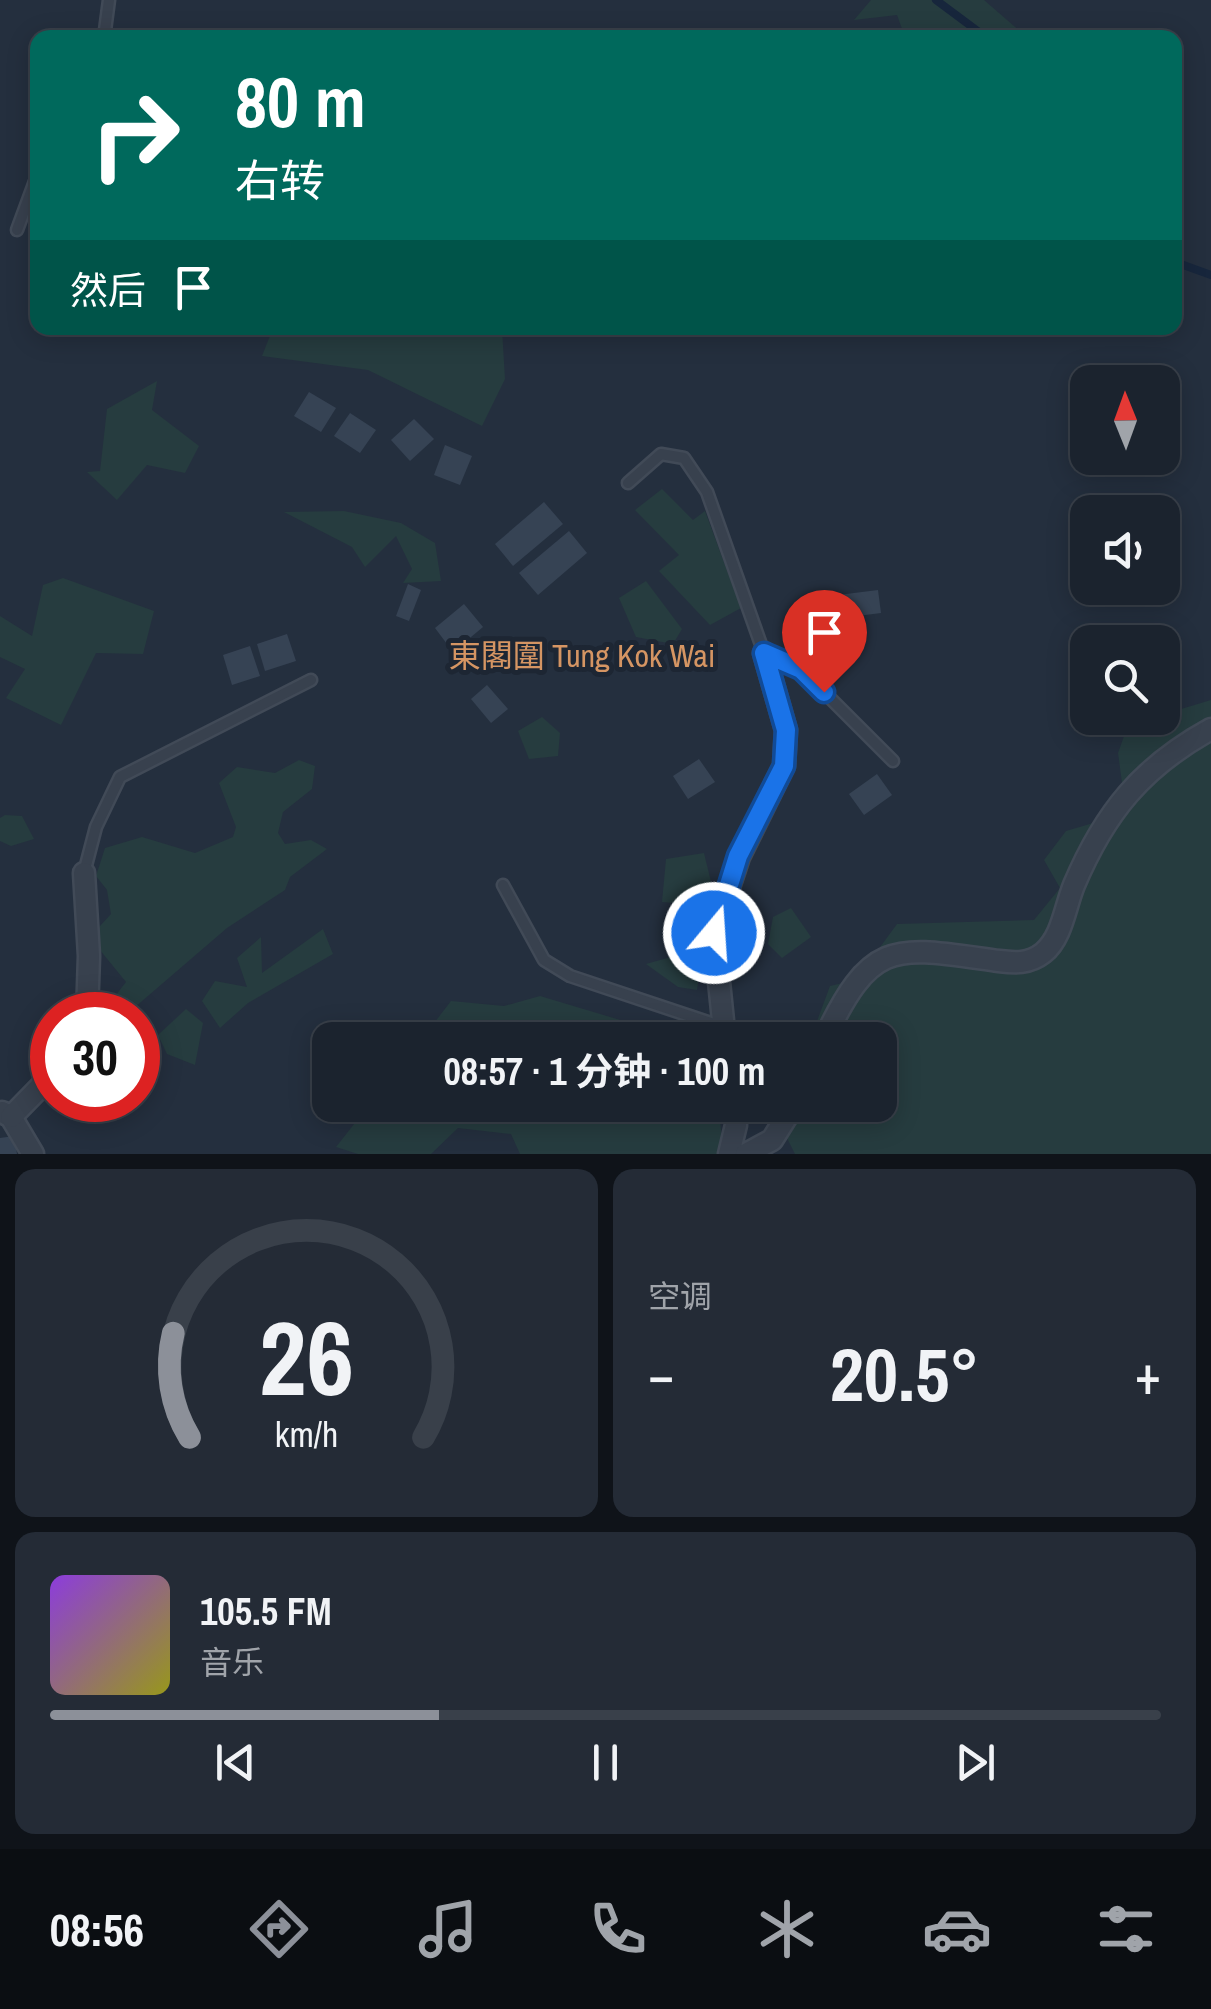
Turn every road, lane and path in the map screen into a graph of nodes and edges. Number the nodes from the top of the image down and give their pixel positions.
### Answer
1 (109, 0) edge
2 (105, 30) edge
3 (30, 194) edge
4 (16, 230) dead end
5 (628, 483) dead end
6 (764, 653) junction
7 (312, 680) dead end
8 (1211, 728) edge
9 (893, 761) dead end
10 (84, 872) joint
11 (502, 884) dead end
12 (87, 992) edge
13 (692, 1022) edge
14 (723, 1022) edge
15 (834, 1022) edge
16 (30, 1093) edge
17 (5, 1114) edge
18 (736, 1122) edge
19 (783, 1122) edge
20 (33, 1154) edge
21 (729, 1154) edge
22 (746, 1154) edge

1 - 2 lane
3 - 4 lane
5 - 6 lane
6 - 9 lane
6 - 14 street
7 - 10 lane
8 - 15 street
10 - 12 street
11 - 13 lane
16 - 17 street
17 - 20 street
18 - 21 street
19 - 22 street

